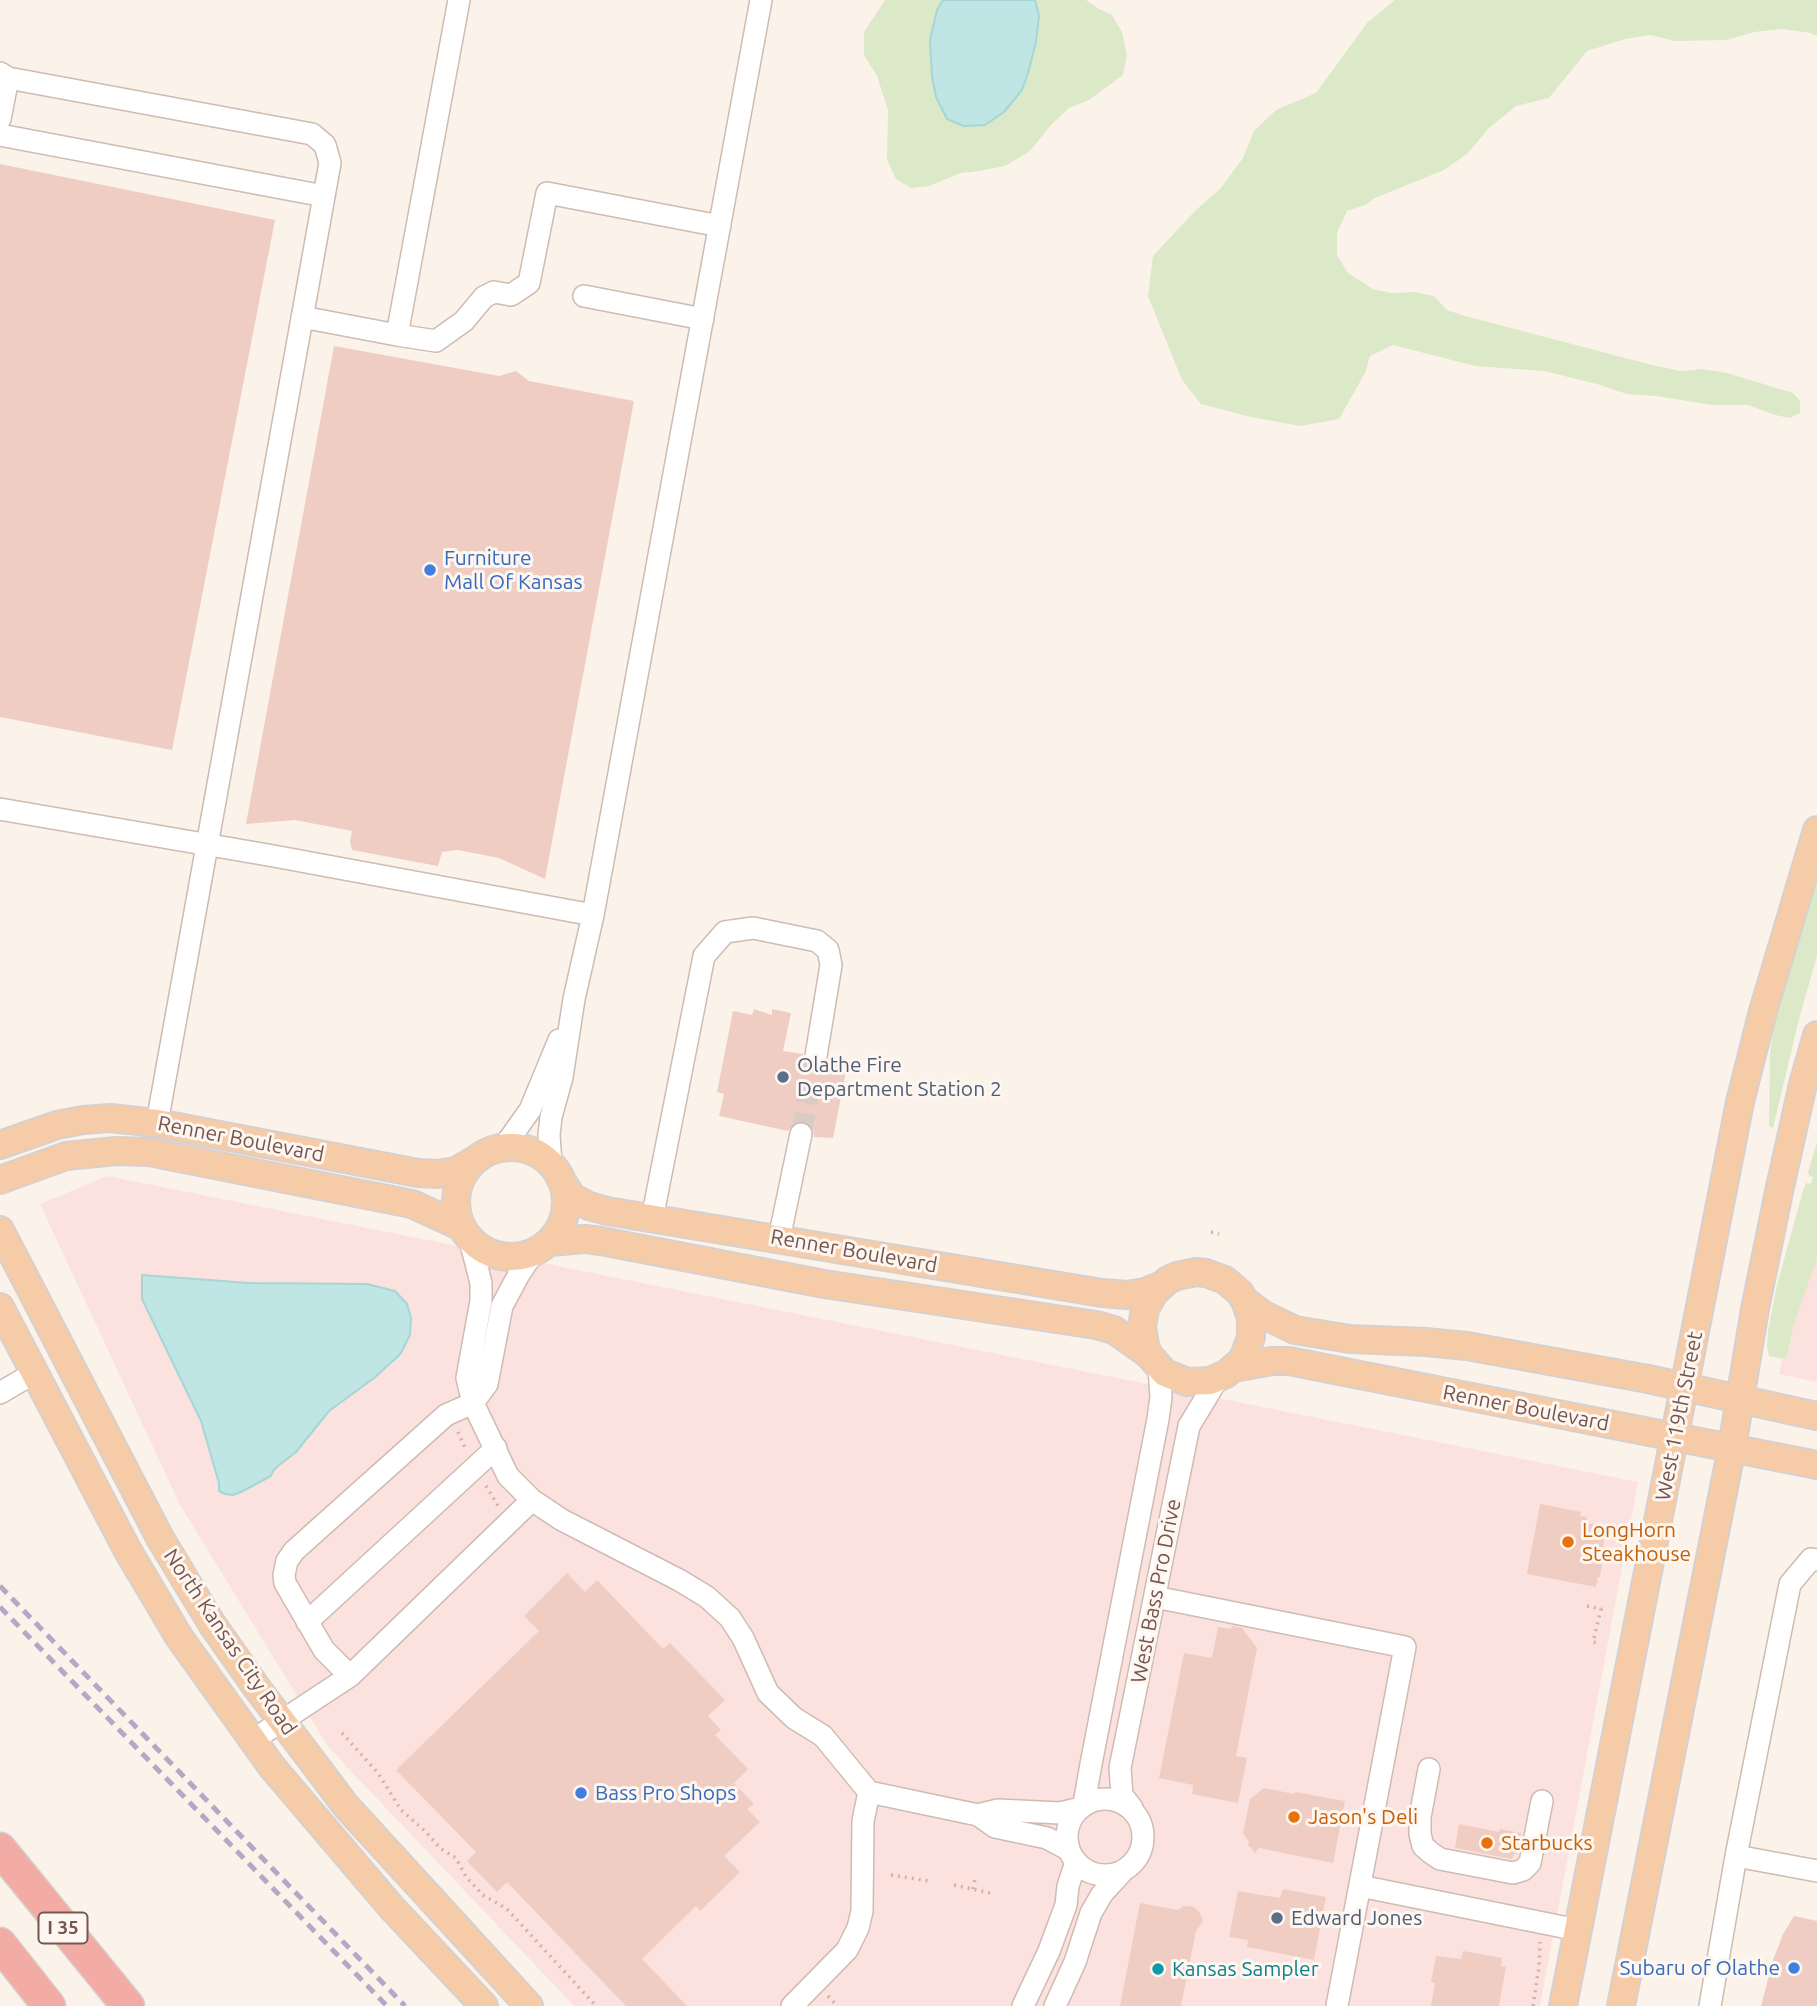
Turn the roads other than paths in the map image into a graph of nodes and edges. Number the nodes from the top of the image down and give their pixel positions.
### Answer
1 (459, 0) edge
2 (761, 0) edge
3 (4, 76) edge
4 (0, 119) edge
5 (0, 135) edge
6 (324, 196) junction
7 (720, 226) junction
8 (584, 296) dead end
9 (302, 317) junction
10 (703, 319) junction
11 (397, 335) junction
12 (0, 808) edge
13 (1817, 830) edge
14 (207, 845) junction
15 (593, 915) junction
16 (574, 999) junction
17 (1817, 1035) edge
18 (816, 1056) tunnel mouth
19 (157, 1123) junction
20 (801, 1134) tunnel mouth
21 (0, 1145) edge
22 (491, 1152) junction
23 (556, 1171) junction
24 (0, 1180) edge
25 (652, 1219) junction
26 (0, 1230) edge
27 (466, 1233) junction
28 (779, 1238) junction
29 (541, 1247) junction
30 (1160, 1286) junction
31 (1245, 1301) junction
32 (0, 1307) edge
33 (1154, 1361) junction
34 (34, 1373) junction
35 (1226, 1373) junction
36 (1685, 1389) junction
37 (0, 1393) edge
38 (1741, 1399) junction
39 (473, 1403) junction
40 (1817, 1416) edge
41 (1676, 1437) junction
42 (1732, 1447) junction
43 (496, 1448) junction
44 (1817, 1465) edge
45 (532, 1500) junction
46 (1817, 1560) edge
47 (1155, 1597) junction
48 (307, 1622) junction
49 (350, 1676) junction
50 (282, 1721) junction
51 (253, 1740) junction
52 (1429, 1769) dead end
53 (869, 1792) junction
54 (1542, 1801) dead end
55 (1081, 1806) junction
56 (1132, 1808) junction
57 (978, 1815) junction
58 (0, 1849) edge
59 (1073, 1856) junction
60 (1737, 1856) junction
61 (1123, 1871) junction
62 (1817, 1871) edge
63 (1360, 1886) junction
64 (1578, 1930) junction
65 (0, 1944) edge
66 (49, 2006) edge
67 (128, 2006) edge
68 (484, 2006) edge
69 (529, 2006) edge
70 (792, 2006) edge
71 (1023, 2006) edge
72 (1055, 2006) edge
73 (1337, 2006) edge
74 (1563, 2006) edge
75 (1622, 2006) edge
76 (1710, 2006) edge

1 - 11 street
2 - 7 street
3 - 4 street
3 - 6 street
5 - 6 street
6 - 9 street
7 - 10 street
7 - 11 street
8 - 10 street
9 - 11 street
9 - 14 street
10 - 15 street
12 - 14 street
13 - 36 main road, West 119th Street
14 - 15 street
14 - 19 street
15 - 16 street
16 - 22 street
16 - 23 street
17 - 38 main road
18 - 25 street
19 - 21 main road, Renner Boulevard
19 - 22 main road, Renner Boulevard
20 - 28 street
22 - 23 main road
22 - 27 main road
23 - 25 main road, Renner Boulevard
23 - 29 main road
24 - 27 main road, Renner Boulevard
25 - 28 main road, Renner Boulevard
26 - 50 main road, North Kansas City Road
27 - 29 main road
27 - 39 street
28 - 30 main road, Renner Boulevard
29 - 33 main road, Renner Boulevard
29 - 39 street
30 - 31 main road
30 - 33 main road
31 - 35 main road
31 - 36 main road
32 - 34 main road, North Kansas City Road
33 - 35 main road
33 - 55 street, West Bass Pro Drive
34 - 37 street
34 - 51 main road, North Kansas City Road
35 - 41 main road, Renner Boulevard
35 - 47 street, West Bass Pro Drive
36 - 38 main road
36 - 41 main road, West 119th Street
38 - 40 main road
38 - 42 main road
39 - 43 street
39 - 48 street
41 - 42 main road, Renner Boulevard
41 - 64 main road, West 119th Street
42 - 44 main road, Renner Boulevard
42 - 75 main road
43 - 45 street
43 - 48 street
45 - 49 street
45 - 53 street
46 - 60 street
47 - 56 street, West Bass Pro Drive
47 - 63 street
48 - 49 street
49 - 50 street
50 - 51 street
50 - 69 main road, North Kansas City Road
51 - 68 main road, North Kansas City Road
52 - 54 street
53 - 57 street
53 - 70 street
55 - 56 street
55 - 57 street
55 - 59 street
56 - 61 street
57 - 59 street
58 - 67 highway, I 35
59 - 61 street
59 - 71 street
60 - 62 street
60 - 76 street
61 - 72 street
63 - 64 street
63 - 73 street
64 - 74 main road, West 119th Street
65 - 66 highway, I 35

